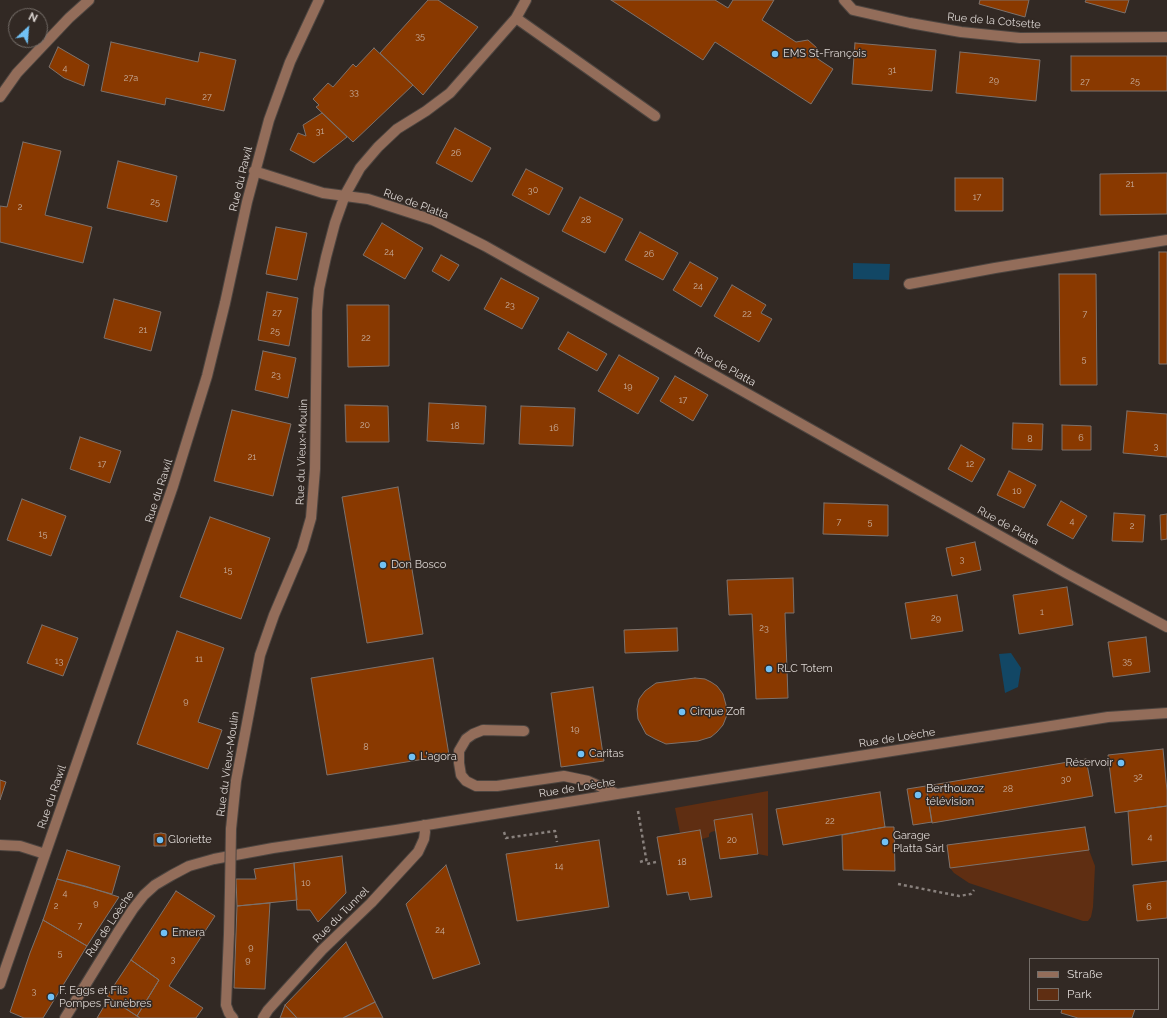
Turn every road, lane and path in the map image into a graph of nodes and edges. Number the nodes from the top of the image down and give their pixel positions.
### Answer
1 (89, 0) edge
2 (319, 0) edge
3 (526, 0) edge
4 (844, 0) edge
5 (516, 18) junction
6 (1167, 37) edge
7 (0, 97) edge
8 (655, 116) dead end
9 (254, 172) junction
10 (345, 195) junction
11 (1167, 240) edge
12 (909, 284) dead end
13 (1167, 627) edge
14 (1167, 713) edge
15 (524, 731) dead end
16 (617, 794) junction
17 (638, 811) dead end
18 (424, 825) junction
19 (504, 832) dead end
20 (557, 842) dead end
21 (0, 845) edge
22 (45, 854) junction
23 (646, 860) junction
24 (640, 862) dead end
25 (656, 862) dead end
26 (898, 884) dead end
27 (974, 890) dead end
28 (0, 984) edge
29 (65, 1018) edge
30 (232, 1018) edge
31 (263, 1018) edge

1 - 7 street
2 - 9 street, Rue du Rawil
3 - 5 street, Rue du Vieux-Moulin
4 - 6 street, Rue de la Cotsette
5 - 8 street
5 - 10 street, Rue du Vieux-Moulin
9 - 10 street, Rue de Platta
9 - 22 street, Rue du Rawil
10 - 13 street, Rue de Platta
10 - 30 street, Rue du Vieux-Moulin, bridge
11 - 12 street
14 - 16 street, Rue de Loèche
15 - 16 street
16 - 18 street, Rue de Loèche
17 - 23 path
18 - 29 street, Rue de Loèche
18 - 31 street, Rue du Tunnel
19 - 20 path
21 - 22 street
22 - 28 street, Rue du Rawil
23 - 24 path
23 - 25 path
26 - 27 path

